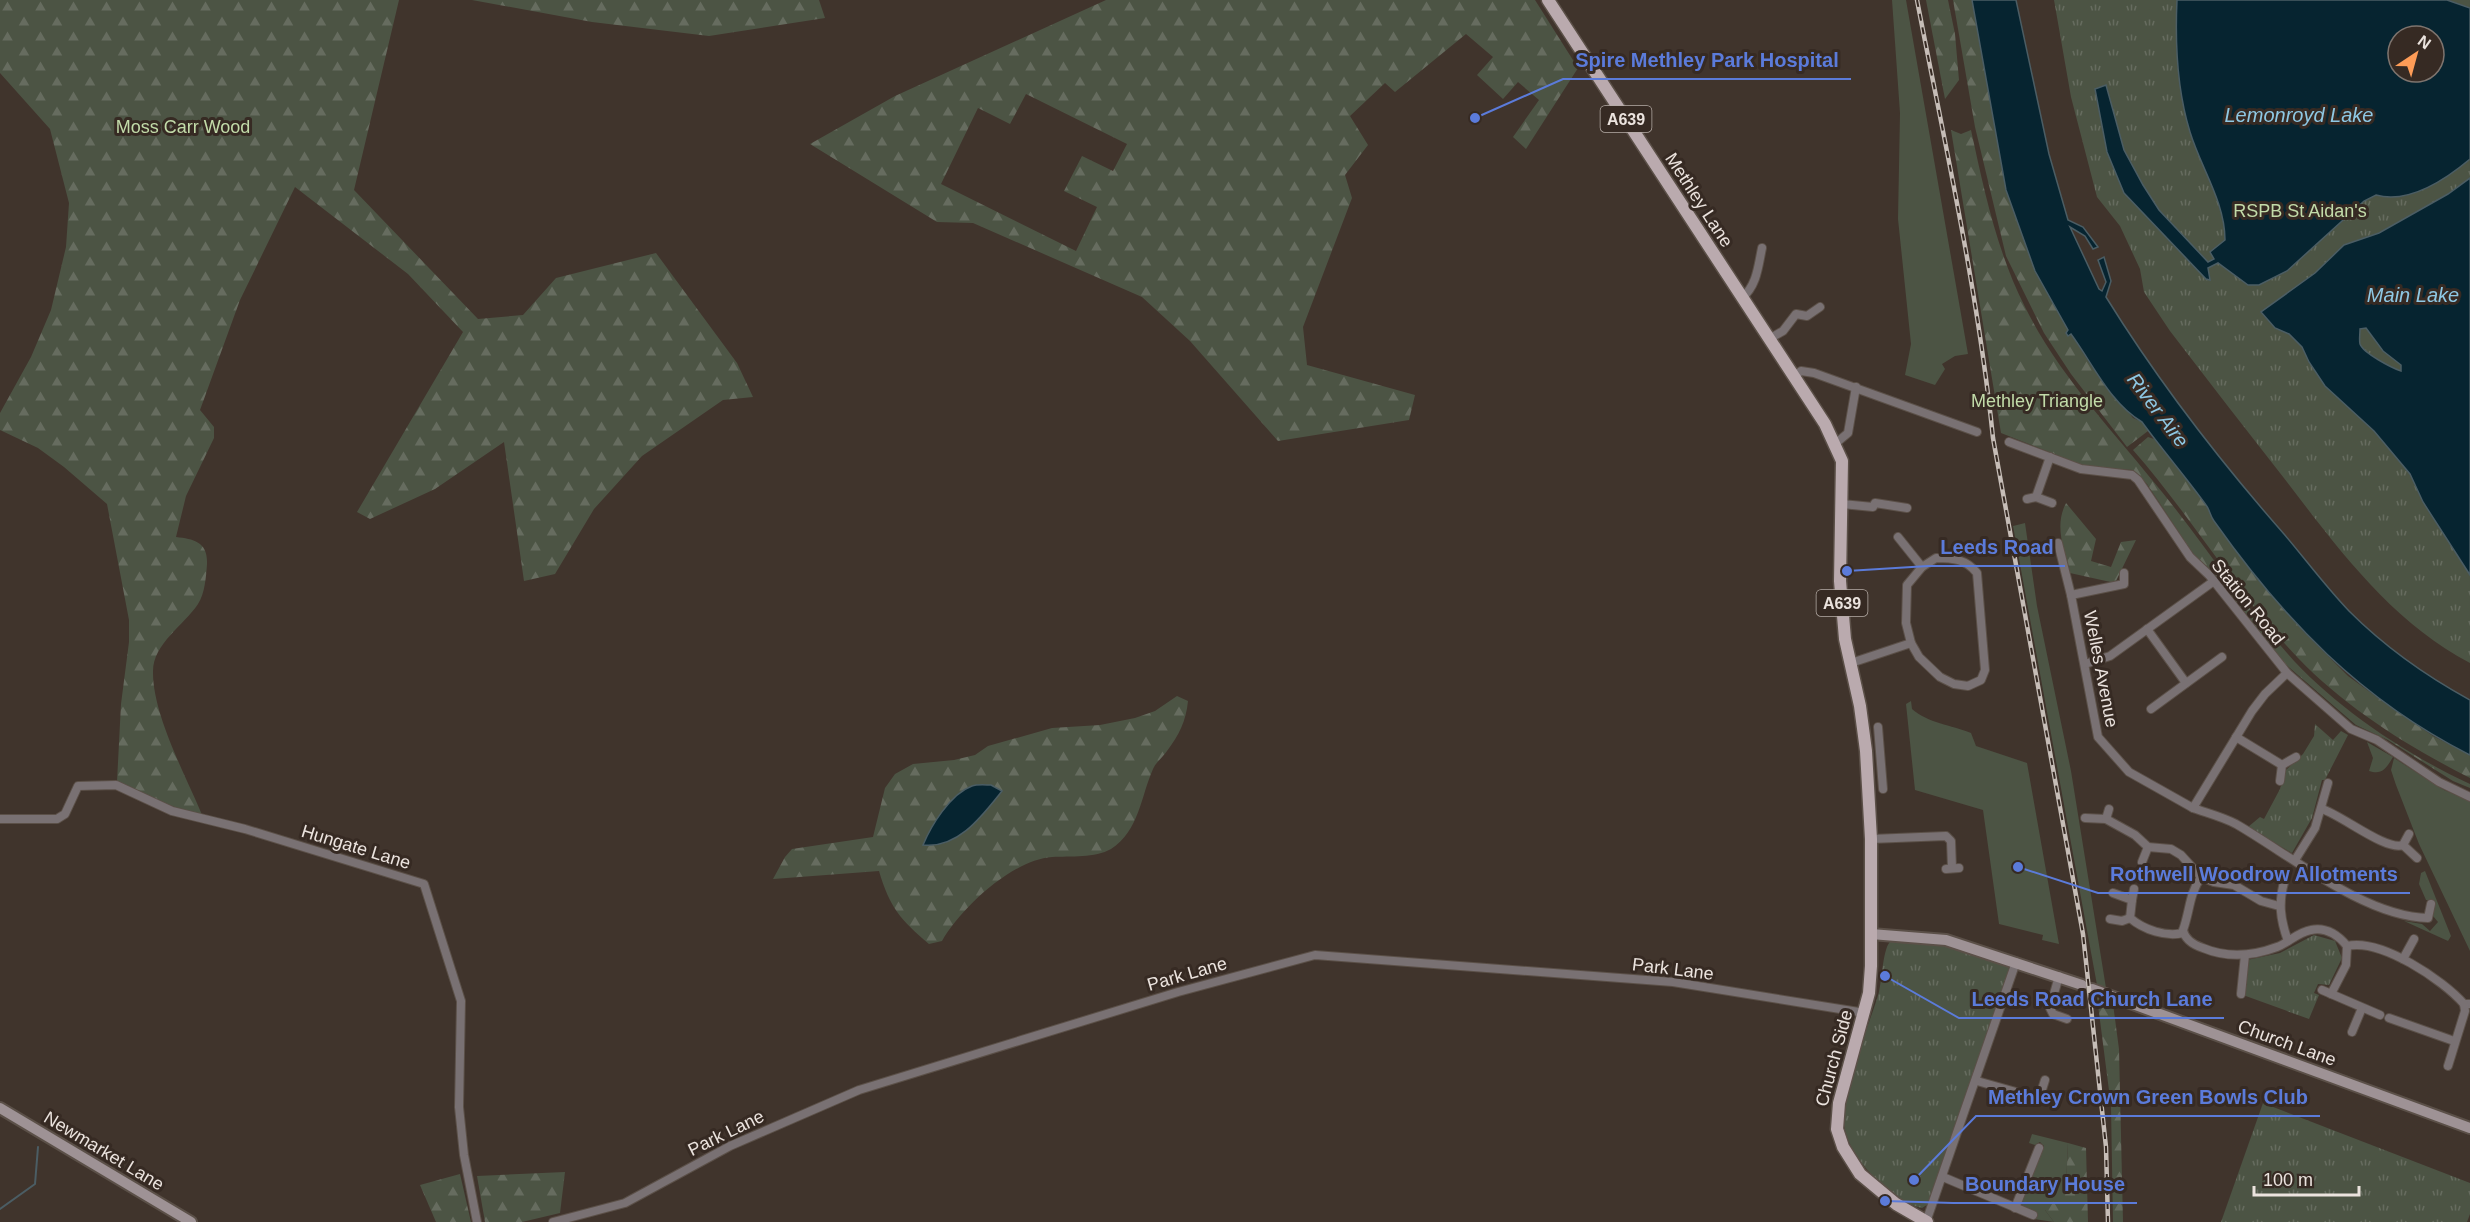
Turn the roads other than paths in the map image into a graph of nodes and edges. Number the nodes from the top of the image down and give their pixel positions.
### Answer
1 (1548, 0) edge
2 (1761, 248) dead end
3 (1742, 298) junction
4 (1820, 307) dead end
5 (1769, 339) junction
6 (1794, 376) junction
7 (1856, 387) junction
8 (1977, 432) dead end
9 (2009, 442) dead end
10 (1836, 443) junction
11 (2050, 457) junction
12 (2036, 497) junction
13 (2027, 499) dead end
14 (2052, 503) dead end
15 (1842, 504) junction
16 (1907, 508) dead end
17 (1898, 537) dead end
18 (2058, 543) dead end
19 (1922, 567) junction
20 (2124, 573) dead end
21 (2214, 581) junction
22 (2071, 595) junction
23 (2147, 629) junction
24 (1911, 643) junction
25 (2223, 657) dead end
26 (1851, 663) junction
27 (2085, 664) junction
28 (2287, 673) junction
29 (2186, 683) junction
30 (2151, 709) dead end
31 (1878, 727) dead end
32 (2236, 737) junction
33 (2296, 757) dead end
34 (1881, 762) junction
35 (1867, 763) junction
36 (2282, 765) junction
37 (2280, 781) dead end
38 (2328, 783) dead end
39 (1883, 789) dead end
40 (2470, 797) edge
41 (2193, 808) junction
42 (2109, 809) dead end
43 (2322, 809) junction
44 (2085, 818) dead end
45 (0, 819) edge
46 (2106, 819) junction
47 (2409, 834) dead end
48 (1871, 839) junction
49 (2403, 845) junction
50 (2148, 847) junction
51 (2417, 858) dead end
52 (2295, 860) junction
53 (2142, 862) dead end
54 (1952, 868) dead end
55 (2201, 877) junction
56 (2285, 879) dead end
57 (2134, 889) dead end
58 (2113, 893) dead end
59 (2132, 900) junction
60 (2431, 904) dead end
61 (2279, 906) junction
62 (2130, 918) junction
63 (2110, 919) dead end
64 (2183, 933) junction
65 (1871, 934) junction
66 (2414, 939) dead end
67 (2288, 941) junction
68 (2347, 946) junction
69 (2245, 955) junction
70 (2403, 959) junction
71 (2016, 962) junction
72 (2059, 976) junction
73 (2322, 990) dead end
74 (2241, 994) dead end
75 (2331, 994) junction
76 (2467, 1004) edge
77 (2362, 1008) junction
78 (2402, 1011) dead end
79 (1865, 1013) junction
80 (2380, 1015) dead end
81 (2389, 1018) dead end
82 (2067, 1019) dead end
83 (2398, 1021) junction
84 (2352, 1032) dead end
85 (2454, 1041) junction
86 (2448, 1066) dead end
87 (2045, 1080) dead end
88 (1977, 1081) junction
89 (2039, 1099) junction
90 (2051, 1102) dead end
91 (0, 1108) edge
92 (2470, 1128) edge
93 (2039, 1148) dead end
94 (1943, 1178) junction
95 (2015, 1208) junction
96 (2033, 1215) dead end
97 (191, 1222) edge
98 (477, 1222) edge
99 (553, 1222) edge
100 (1926, 1222) edge

1 - 3 main road, Methley Lane / A639
2 - 3 street
3 - 5 main road, A639
4 - 5 street
5 - 6 main road, A639
6 - 7 street
6 - 10 main road, A639
7 - 8 street
7 - 10 street
9 - 11 street, Station Road
10 - 15 main road, A639
11 - 12 street
11 - 21 street, Station Road
12 - 13 street
12 - 14 street
15 - 16 street
15 - 26 main road, A639
17 - 19 street
18 - 22 street, Welles Avenue
19 - 24 street
19 - 24 street
20 - 22 street
21 - 23 street
21 - 28 street, Station Road
22 - 27 street, Welles Avenue
23 - 27 street
23 - 29 street
24 - 26 street
25 - 29 street
26 - 35 main road, A639
27 - 41 street, Welles Avenue
28 - 32 street
28 - 40 street, Station Road
29 - 30 street
31 - 34 street
32 - 36 street
32 - 41 street
33 - 36 street
34 - 35 street
34 - 39 street
35 - 48 main road, A639
36 - 37 street
38 - 43 street
41 - 52 street, Welles Avenue
42 - 46 street
43 - 49 street
43 - 52 street
44 - 46 street
45 - 98 street, Hungate Lane
46 - 50 street
47 - 49 street
48 - 54 street
48 - 65 main road, A639
49 - 51 street
50 - 53 street
50 - 55 street
52 - 60 street, Welles Avenue
55 - 61 street
55 - 64 street
56 - 61 street
57 - 59 street
58 - 59 street
59 - 62 street
61 - 67 street
62 - 63 street
62 - 64 street
64 - 69 street
65 - 71 street, Church Lane
65 - 79 main road, Church Side / A639
66 - 70 street
67 - 68 street
67 - 69 street
68 - 70 street
68 - 75 street
69 - 74 street
70 - 76 street
71 - 72 street, Church Lane
71 - 88 street
72 - 82 street
72 - 92 street, Church Lane
73 - 75 street
75 - 77 street
76 - 85 street
77 - 80 street
77 - 84 street
78 - 83 street
79 - 99 street, Park Lane
79 - 100 main road, Church Side / A639
81 - 83 street
83 - 85 street
85 - 86 street
87 - 89 street
88 - 89 street
88 - 94 street
89 - 90 street
91 - 97 street, Newmarket Lane
93 - 95 street
94 - 95 street
94 - 100 street
95 - 96 street

